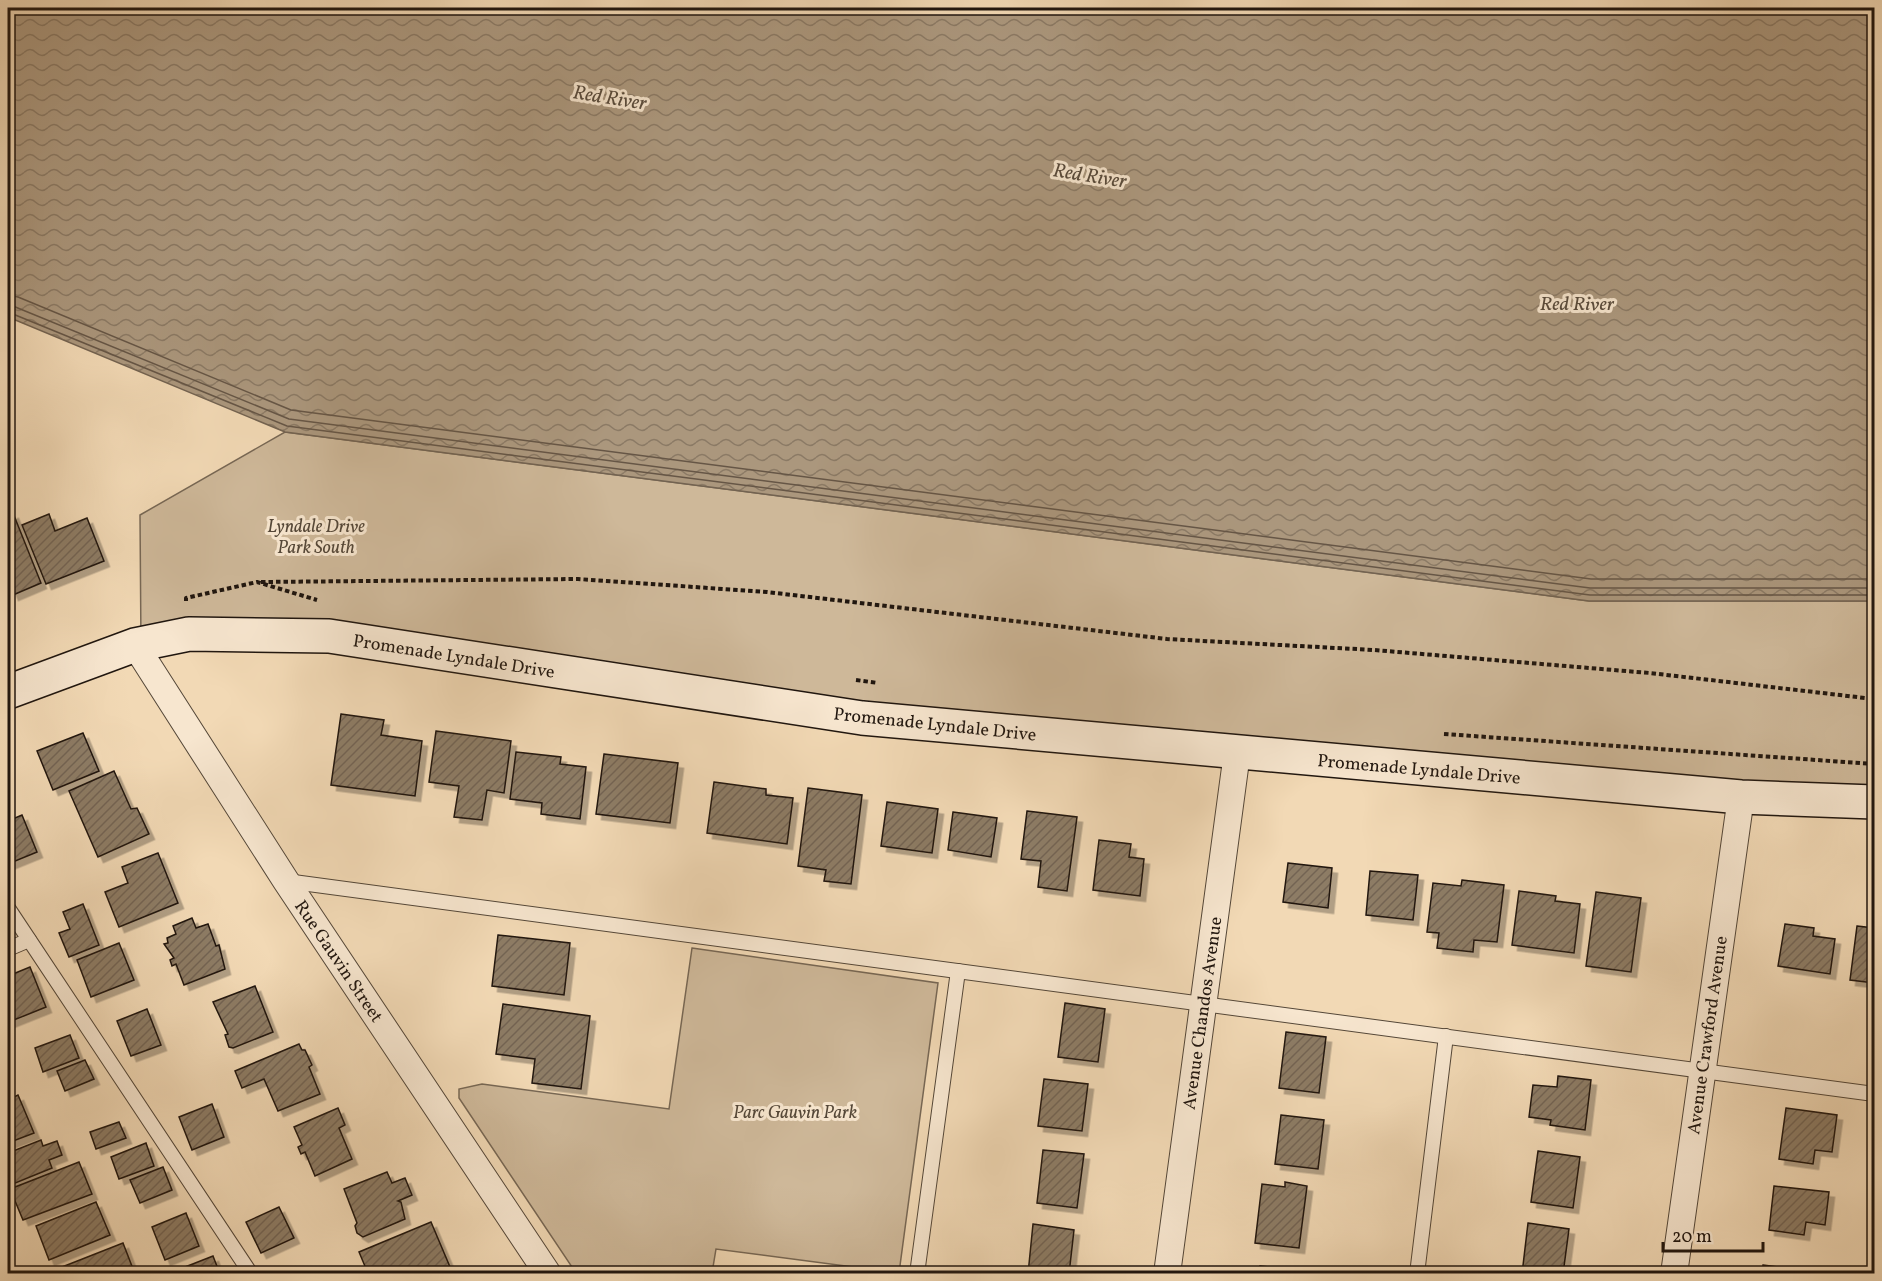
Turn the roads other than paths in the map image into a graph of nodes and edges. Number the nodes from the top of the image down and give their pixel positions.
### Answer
1 (135, 645) junction
2 (8, 692) edge
3 (1237, 753) junction
4 (1741, 797) junction
5 (1875, 802) edge
6 (286, 881) junction
7 (8, 908) edge
8 (29, 940) junction
9 (8, 950) edge
10 (958, 971) junction
11 (1202, 1004) junction
12 (1446, 1036) junction
13 (1702, 1071) junction
14 (1875, 1094) edge
15 (251, 1274) edge
16 (549, 1274) edge
17 (917, 1274) edge
18 (1167, 1274) edge
19 (1417, 1274) edge
20 (1674, 1274) edge

1 - 2 street, Promenade Lyndale Drive
1 - 3 street, Promenade Lyndale Drive
1 - 6 street, Rue Gauvin Street
3 - 4 street, Promenade Lyndale Drive
3 - 11 street, Avenue Chandos Avenue
4 - 5 street, Promenade Lyndale Drive
4 - 13 street, Avenue Crawford Avenue
6 - 10 lane
6 - 16 street, Rue Gauvin Street
7 - 8 lane
8 - 9 lane
8 - 15 lane
10 - 11 lane
10 - 17 lane
11 - 12 lane
11 - 18 street, Avenue Chandos Avenue
12 - 13 lane
12 - 19 lane
13 - 14 lane
13 - 20 street, Avenue Crawford Avenue

